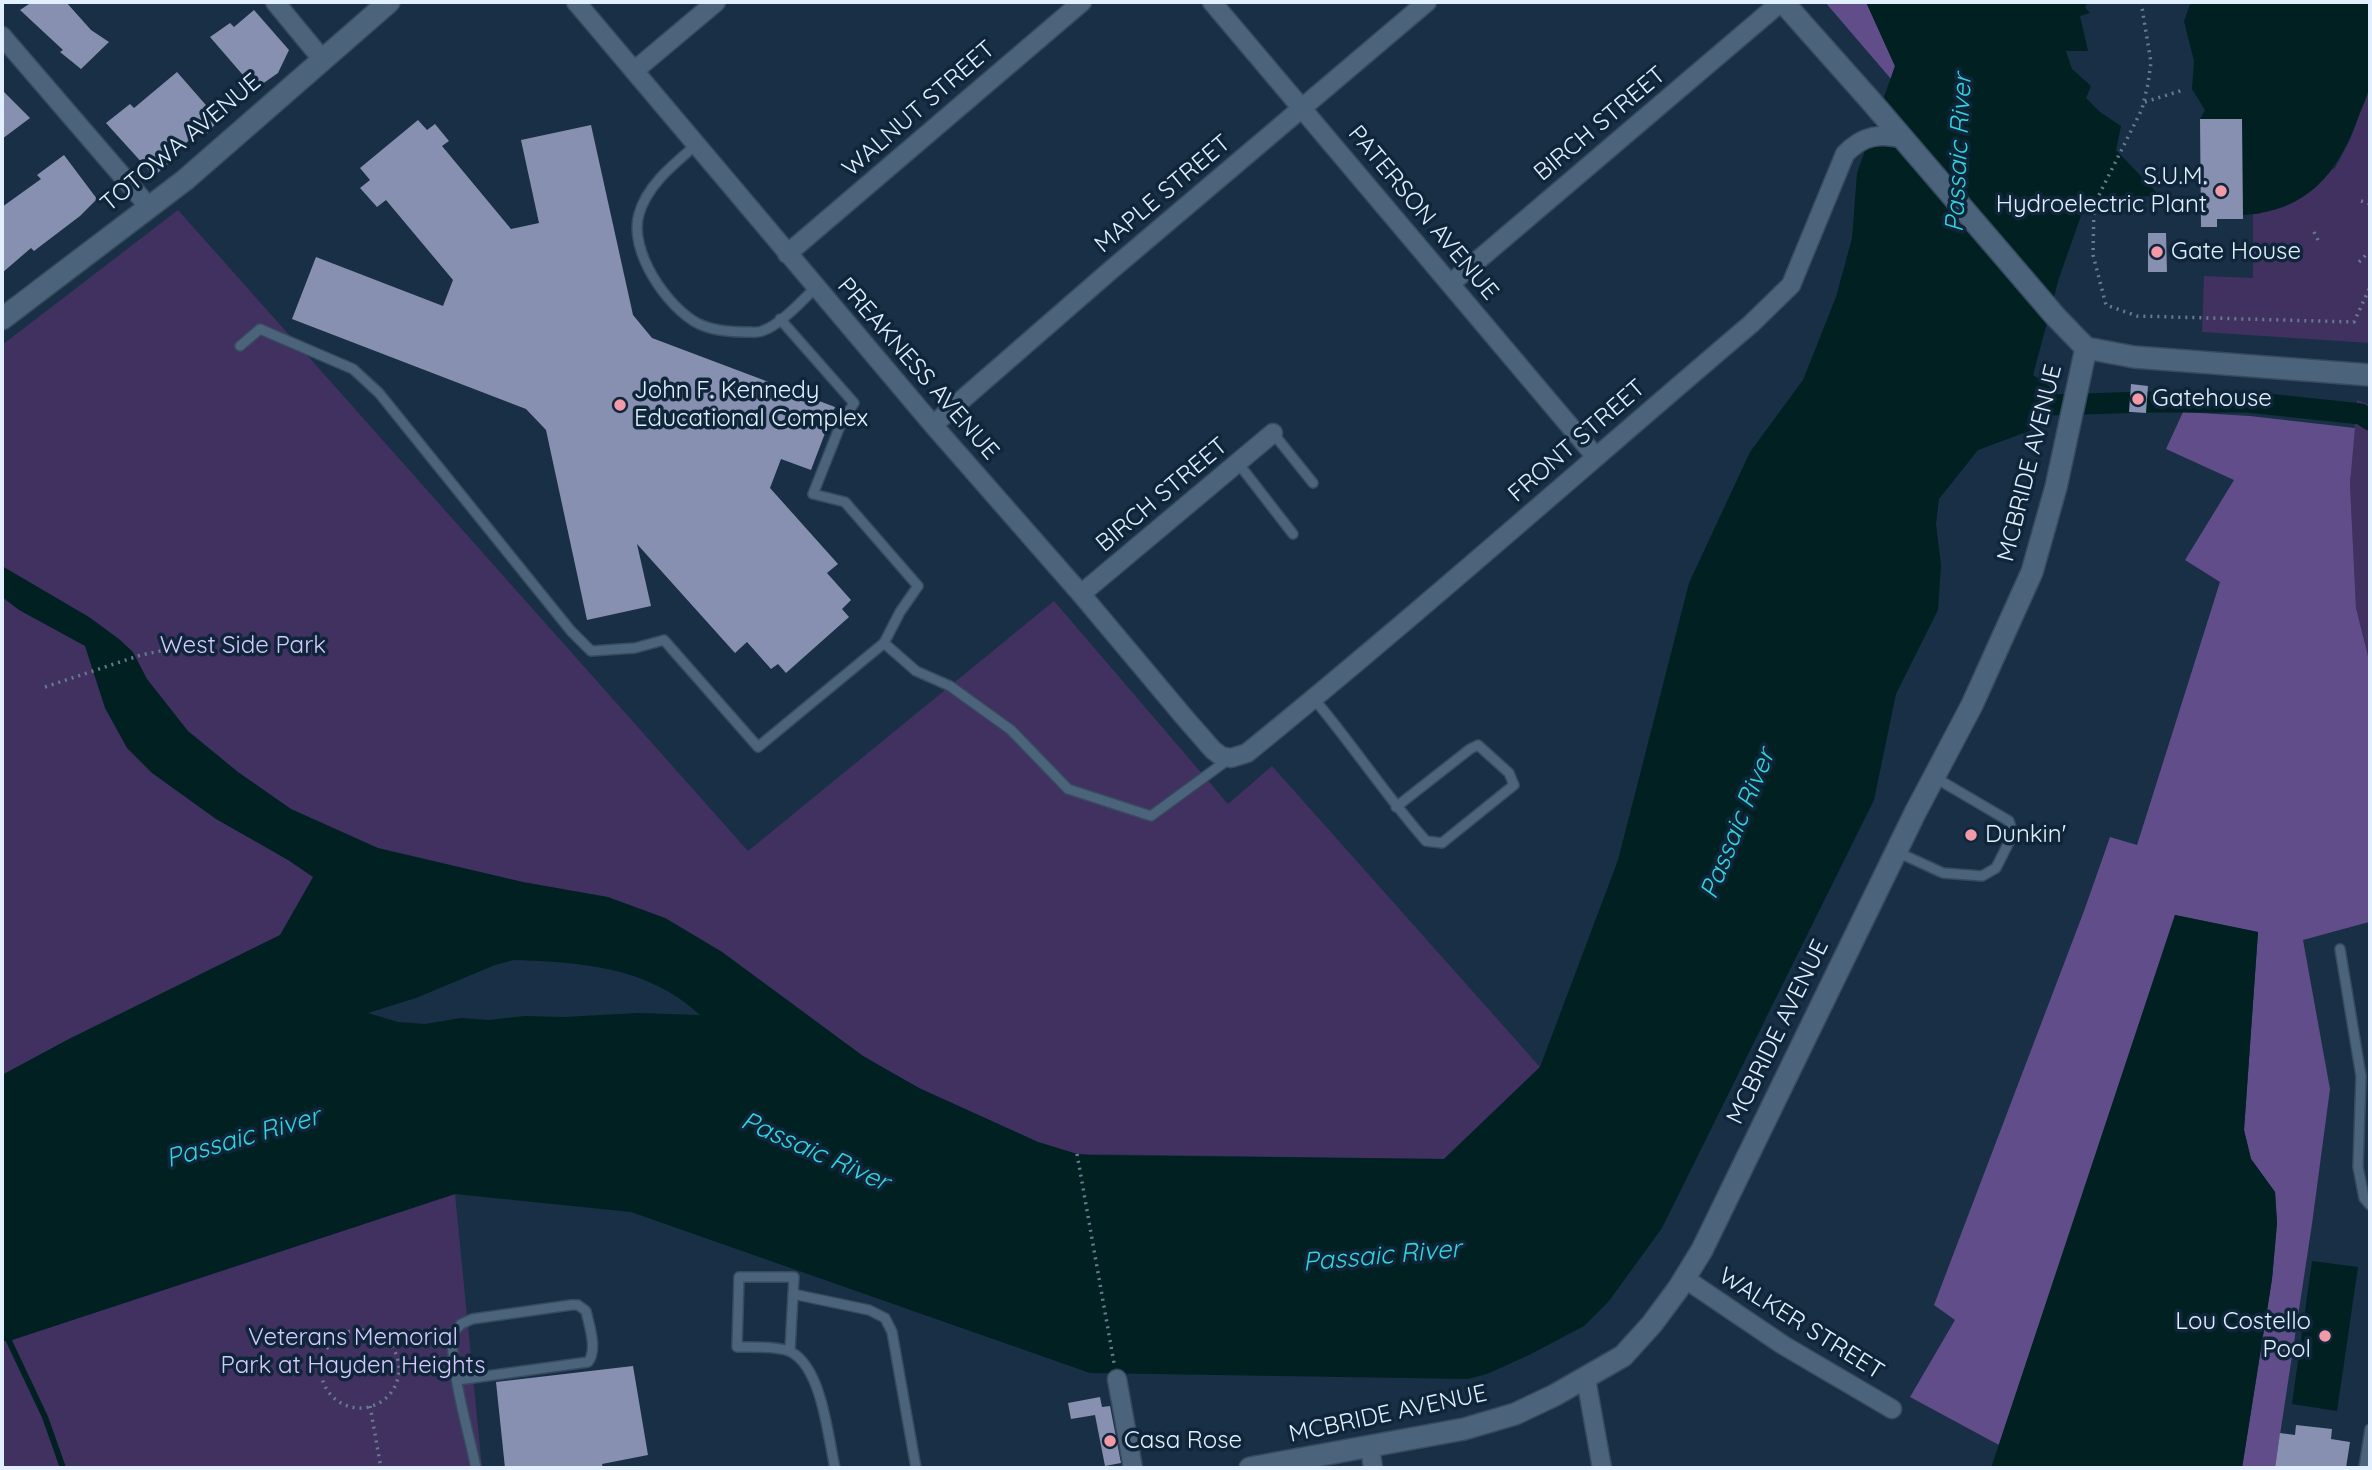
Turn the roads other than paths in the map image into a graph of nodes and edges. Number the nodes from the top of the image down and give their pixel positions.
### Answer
1 (275, 2) edge
2 (389, 2) edge
3 (576, 2) edge
4 (716, 2) edge
5 (1082, 2) edge
6 (1212, 2) edge
7 (1427, 2) edge
8 (1782, 2) edge
9 (2, 36) edge
10 (322, 59) junction
11 (634, 71) junction
12 (1302, 107) junction
13 (1904, 139) junction
14 (696, 145) junction
15 (149, 207) junction
16 (788, 254) junction
17 (1450, 284) junction
18 (816, 288) junction
19 (2, 319) edge
20 (780, 319) junction
21 (240, 346) dead end
22 (2086, 348) junction
23 (2370, 375) edge
24 (933, 425) junction
25 (1273, 433) joint
26 (1596, 457) junction
27 (1238, 463) junction
28 (1313, 483) dead end
29 (1293, 534) dead end
30 (1081, 594) junction
31 (884, 643) junction
32 (1314, 699) junction
33 (1231, 758) junction
34 (1934, 777) junction
35 (1396, 807) junction
36 (1896, 852) junction
37 (2340, 949) dead end
38 (2370, 1205) edge
39 (1685, 1278) junction
40 (793, 1294) junction
41 (790, 1350) junction
42 (1117, 1379) road end
43 (1586, 1379) junction
44 (457, 1380) junction
45 (1892, 1409) dead end
46 (2370, 1429) edge
47 (1370, 1447) junction
48 (476, 1468) edge
49 (835, 1468) edge
50 (916, 1468) edge
51 (1133, 1468) edge
52 (1250, 1468) edge
53 (1373, 1468) edge
54 (1602, 1468) edge
55 (2364, 1468) edge

1 - 10 street
2 - 10 main road, TOTOWA AVENUE
3 - 11 street, PREAKNESS AVENUE
4 - 11 street
5 - 16 street, WALNUT STREET
6 - 12 street, PATERSON AVENUE
7 - 12 street, MAPLE STREET
8 - 13 main road
8 - 17 street, BIRCH STREET
9 - 15 street
10 - 15 main road, TOTOWA AVENUE
11 - 14 street, PREAKNESS AVENUE
12 - 17 street, PATERSON AVENUE
12 - 24 street, MAPLE STREET
13 - 22 main road
13 - 26 street, FRONT STREET
14 - 16 street, PREAKNESS AVENUE
14 - 20 lane
15 - 19 main road, TOTOWA AVENUE
16 - 18 street, PREAKNESS AVENUE
17 - 26 street, PATERSON AVENUE
18 - 20 lane
18 - 24 street, PREAKNESS AVENUE
20 - 31 lane
21 - 31 lane
22 - 23 main road
22 - 34 main road, MCBRIDE AVENUE
24 - 30 street, PREAKNESS AVENUE
25 - 27 street, BIRCH STREET
25 - 28 lane
26 - 32 street, FRONT STREET
27 - 29 lane
27 - 30 street, BIRCH STREET
30 - 33 street, PREAKNESS AVENUE
31 - 33 lane
32 - 33 street, FRONT STREET
32 - 35 lane
34 - 36 main road, MCBRIDE AVENUE
34 - 36 lane
35 - 35 lane
36 - 39 main road, MCBRIDE AVENUE
37 - 38 lane
39 - 43 main road, MCBRIDE AVENUE
39 - 45 street, WALKER STREET
40 - 41 lane
40 - 41 lane
40 - 50 lane
41 - 49 lane
42 - 51 street
43 - 47 main road, MCBRIDE AVENUE
43 - 54 street
44 - 44 lane
44 - 48 lane
46 - 55 lane
47 - 52 main road, MCBRIDE AVENUE
47 - 53 street

